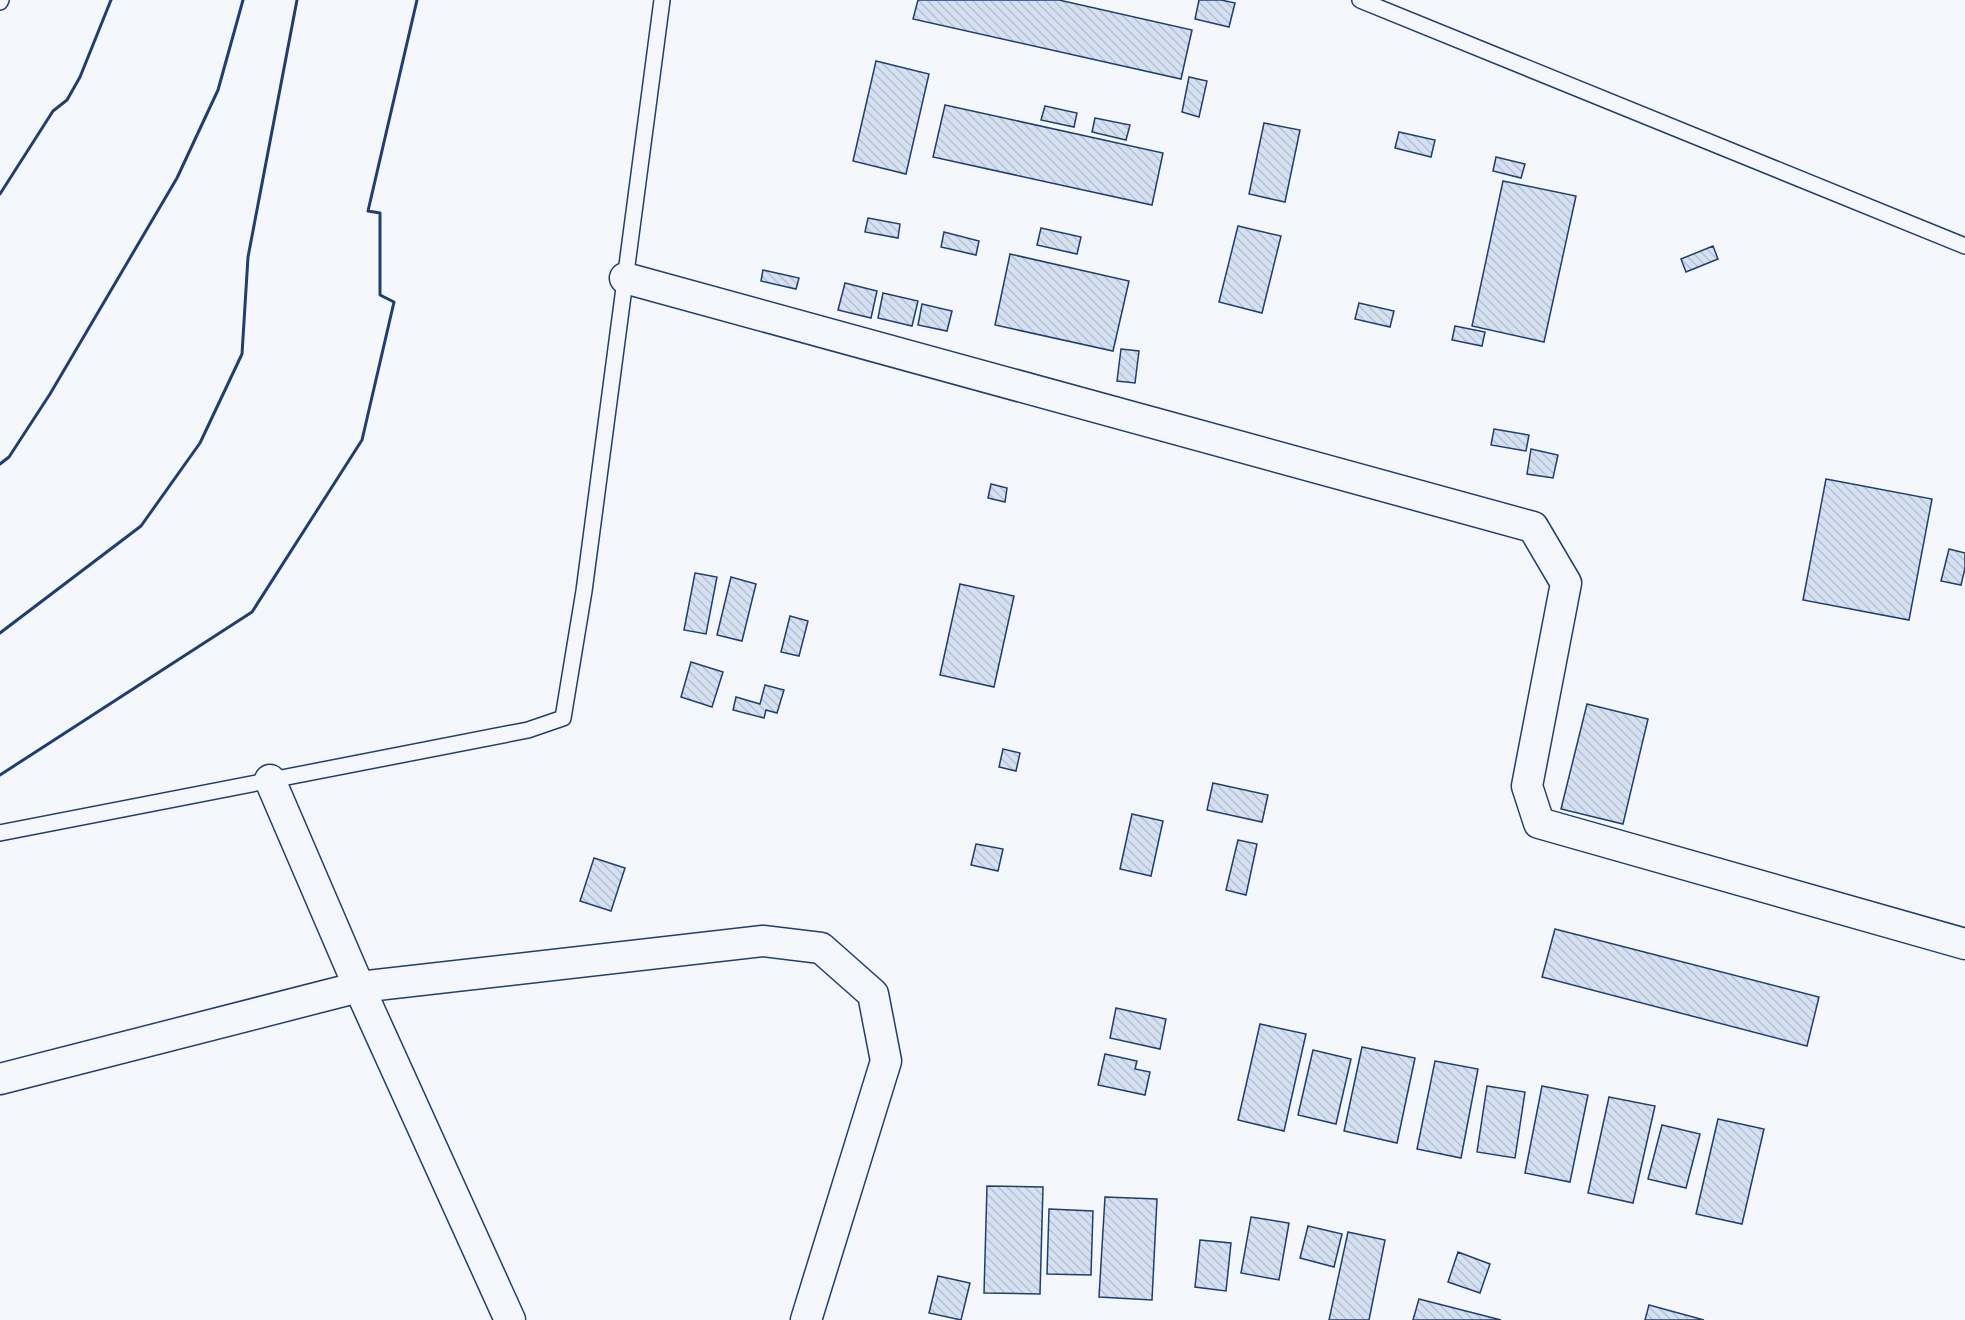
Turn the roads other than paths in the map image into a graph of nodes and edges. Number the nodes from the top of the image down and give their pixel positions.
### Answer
1 (662, 0) edge
2 (1360, 0) edge
3 (1965, 246) edge
4 (625, 278) junction
5 (270, 780) junction
6 (0, 832) edge
7 (1965, 944) edge
8 (359, 987) junction
9 (0, 1079) edge
10 (510, 1320) edge
11 (806, 1320) edge

1 - 4 lane
2 - 3 lane
4 - 5 lane
4 - 7 street
5 - 6 lane
5 - 8 street
8 - 9 street
8 - 10 street
8 - 11 street

